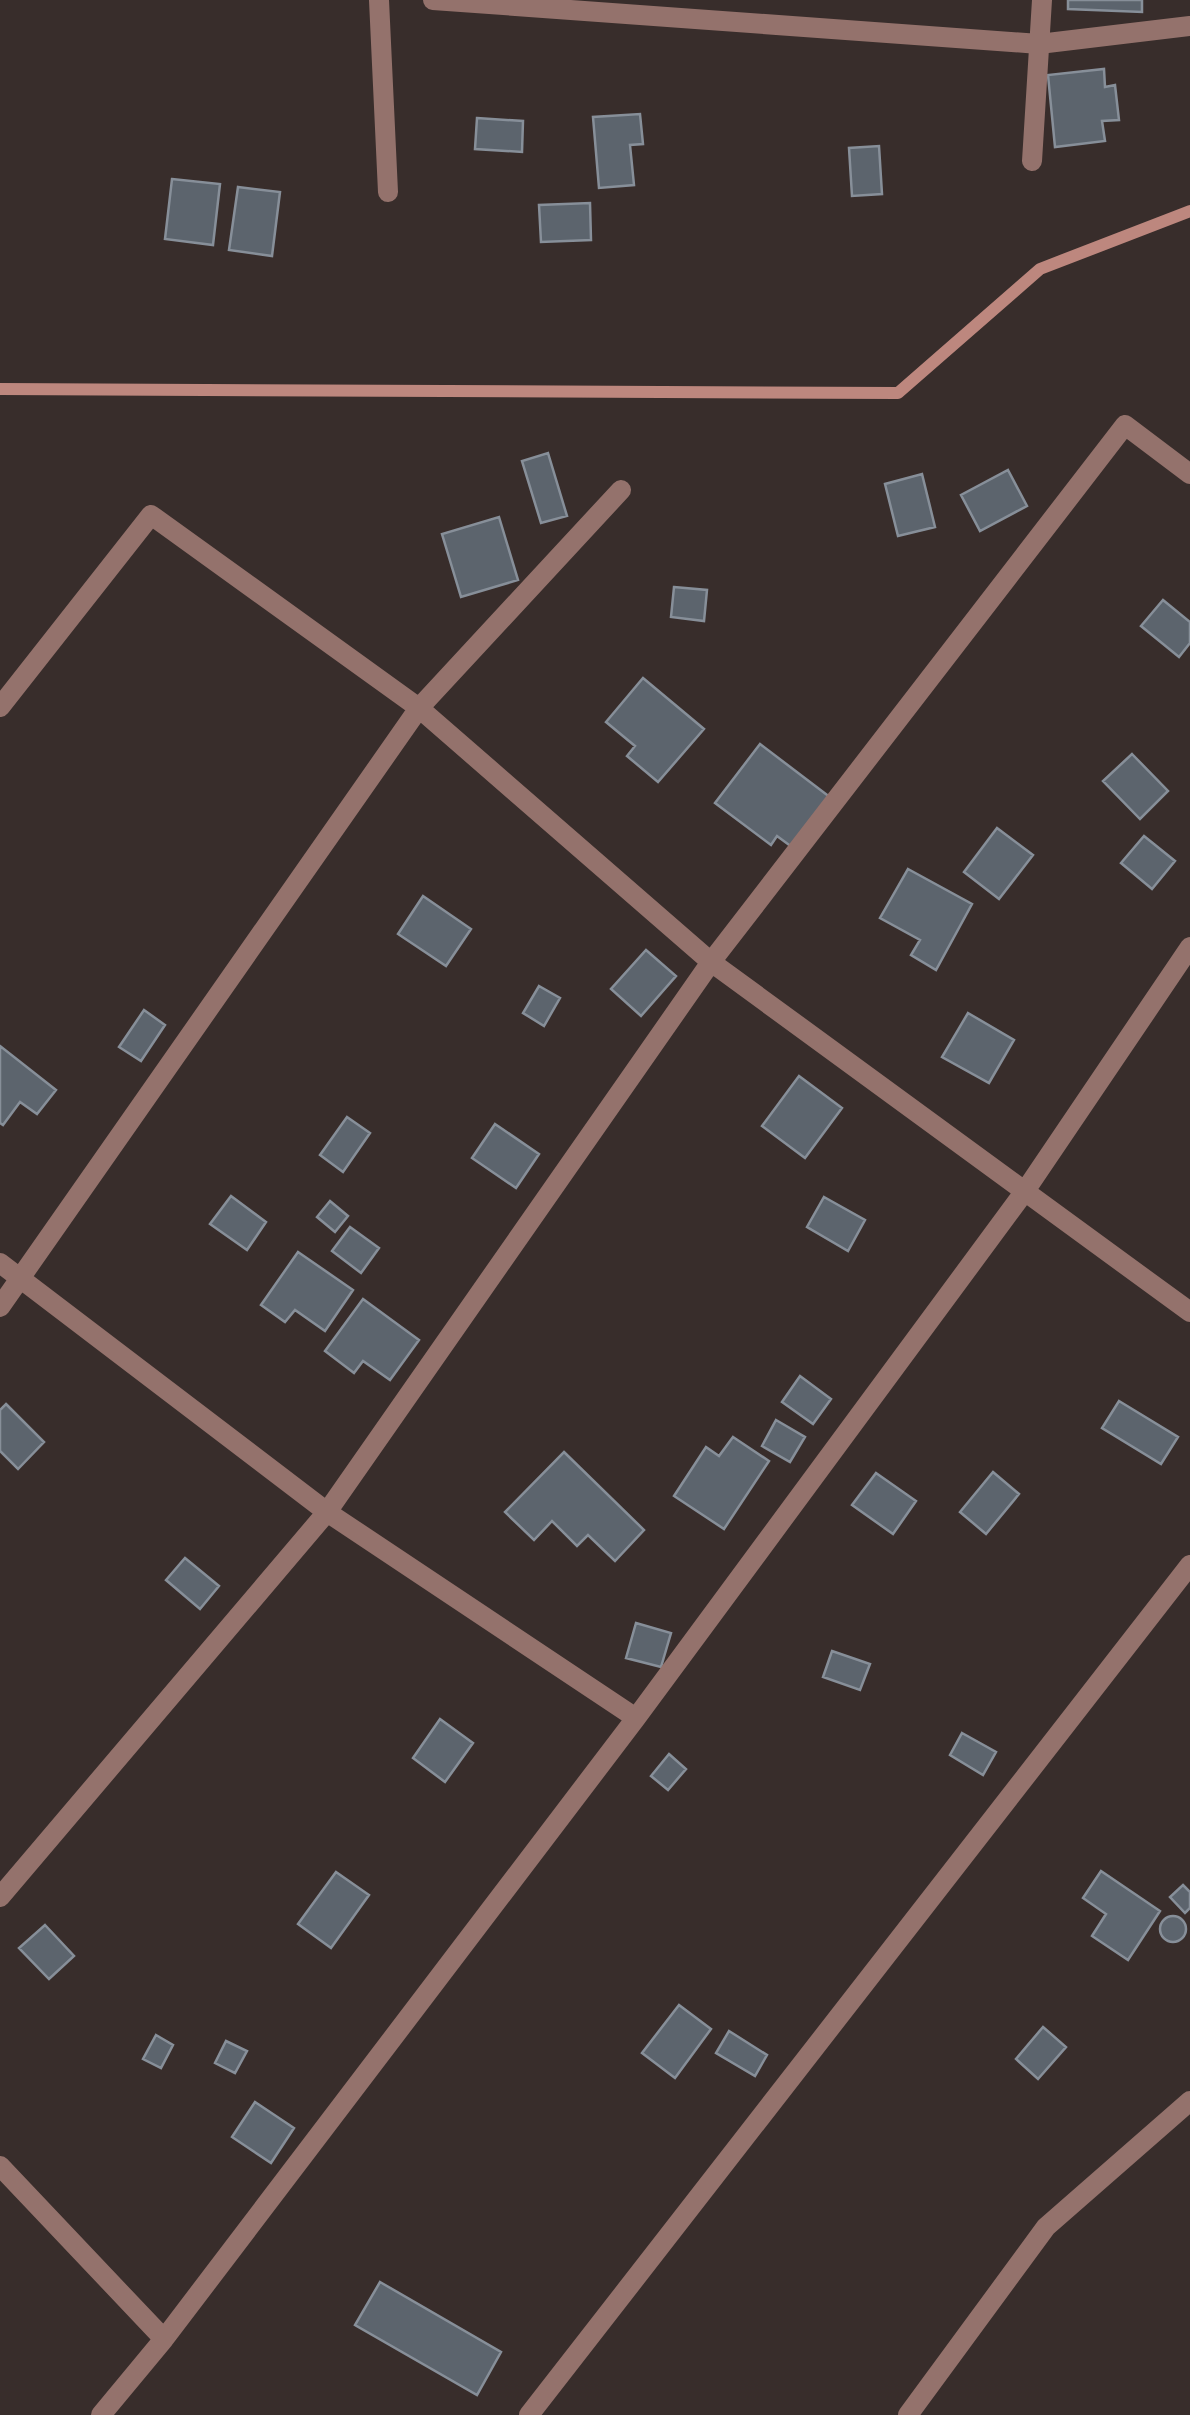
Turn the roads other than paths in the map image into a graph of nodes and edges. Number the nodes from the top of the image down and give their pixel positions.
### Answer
1 (379, 0) edge
2 (432, 0) edge
3 (1042, 0) edge
4 (1190, 26) edge
5 (1039, 44) junction
6 (1032, 161) dead end
7 (388, 192) dead end
8 (1190, 474) edge
9 (620, 490) dead end
10 (0, 707) edge
11 (419, 708) junction
12 (1190, 947) edge
13 (711, 962) junction
14 (1026, 1192) junction
15 (0, 1263) edge
16 (21, 1277) junction
17 (0, 1307) edge
18 (1190, 1312) edge
19 (328, 1512) junction
20 (1190, 1565) edge
21 (636, 1718) junction
22 (0, 1897) edge
23 (1190, 2100) edge
24 (0, 2166) edge
25 (164, 2339) junction
26 (100, 2415) edge
27 (528, 2415) edge
28 (908, 2415) edge

1 - 7 street
2 - 5 street
3 - 5 street
4 - 5 street
5 - 6 street
8 - 13 street
9 - 11 street
10 - 11 street
11 - 13 street
11 - 16 street
12 - 14 street
13 - 14 street
13 - 19 street
14 - 18 street
14 - 21 street
15 - 16 street
16 - 17 street
16 - 19 street
19 - 21 street
19 - 22 street
20 - 27 street
21 - 25 street
23 - 28 street
24 - 25 street
25 - 26 street

